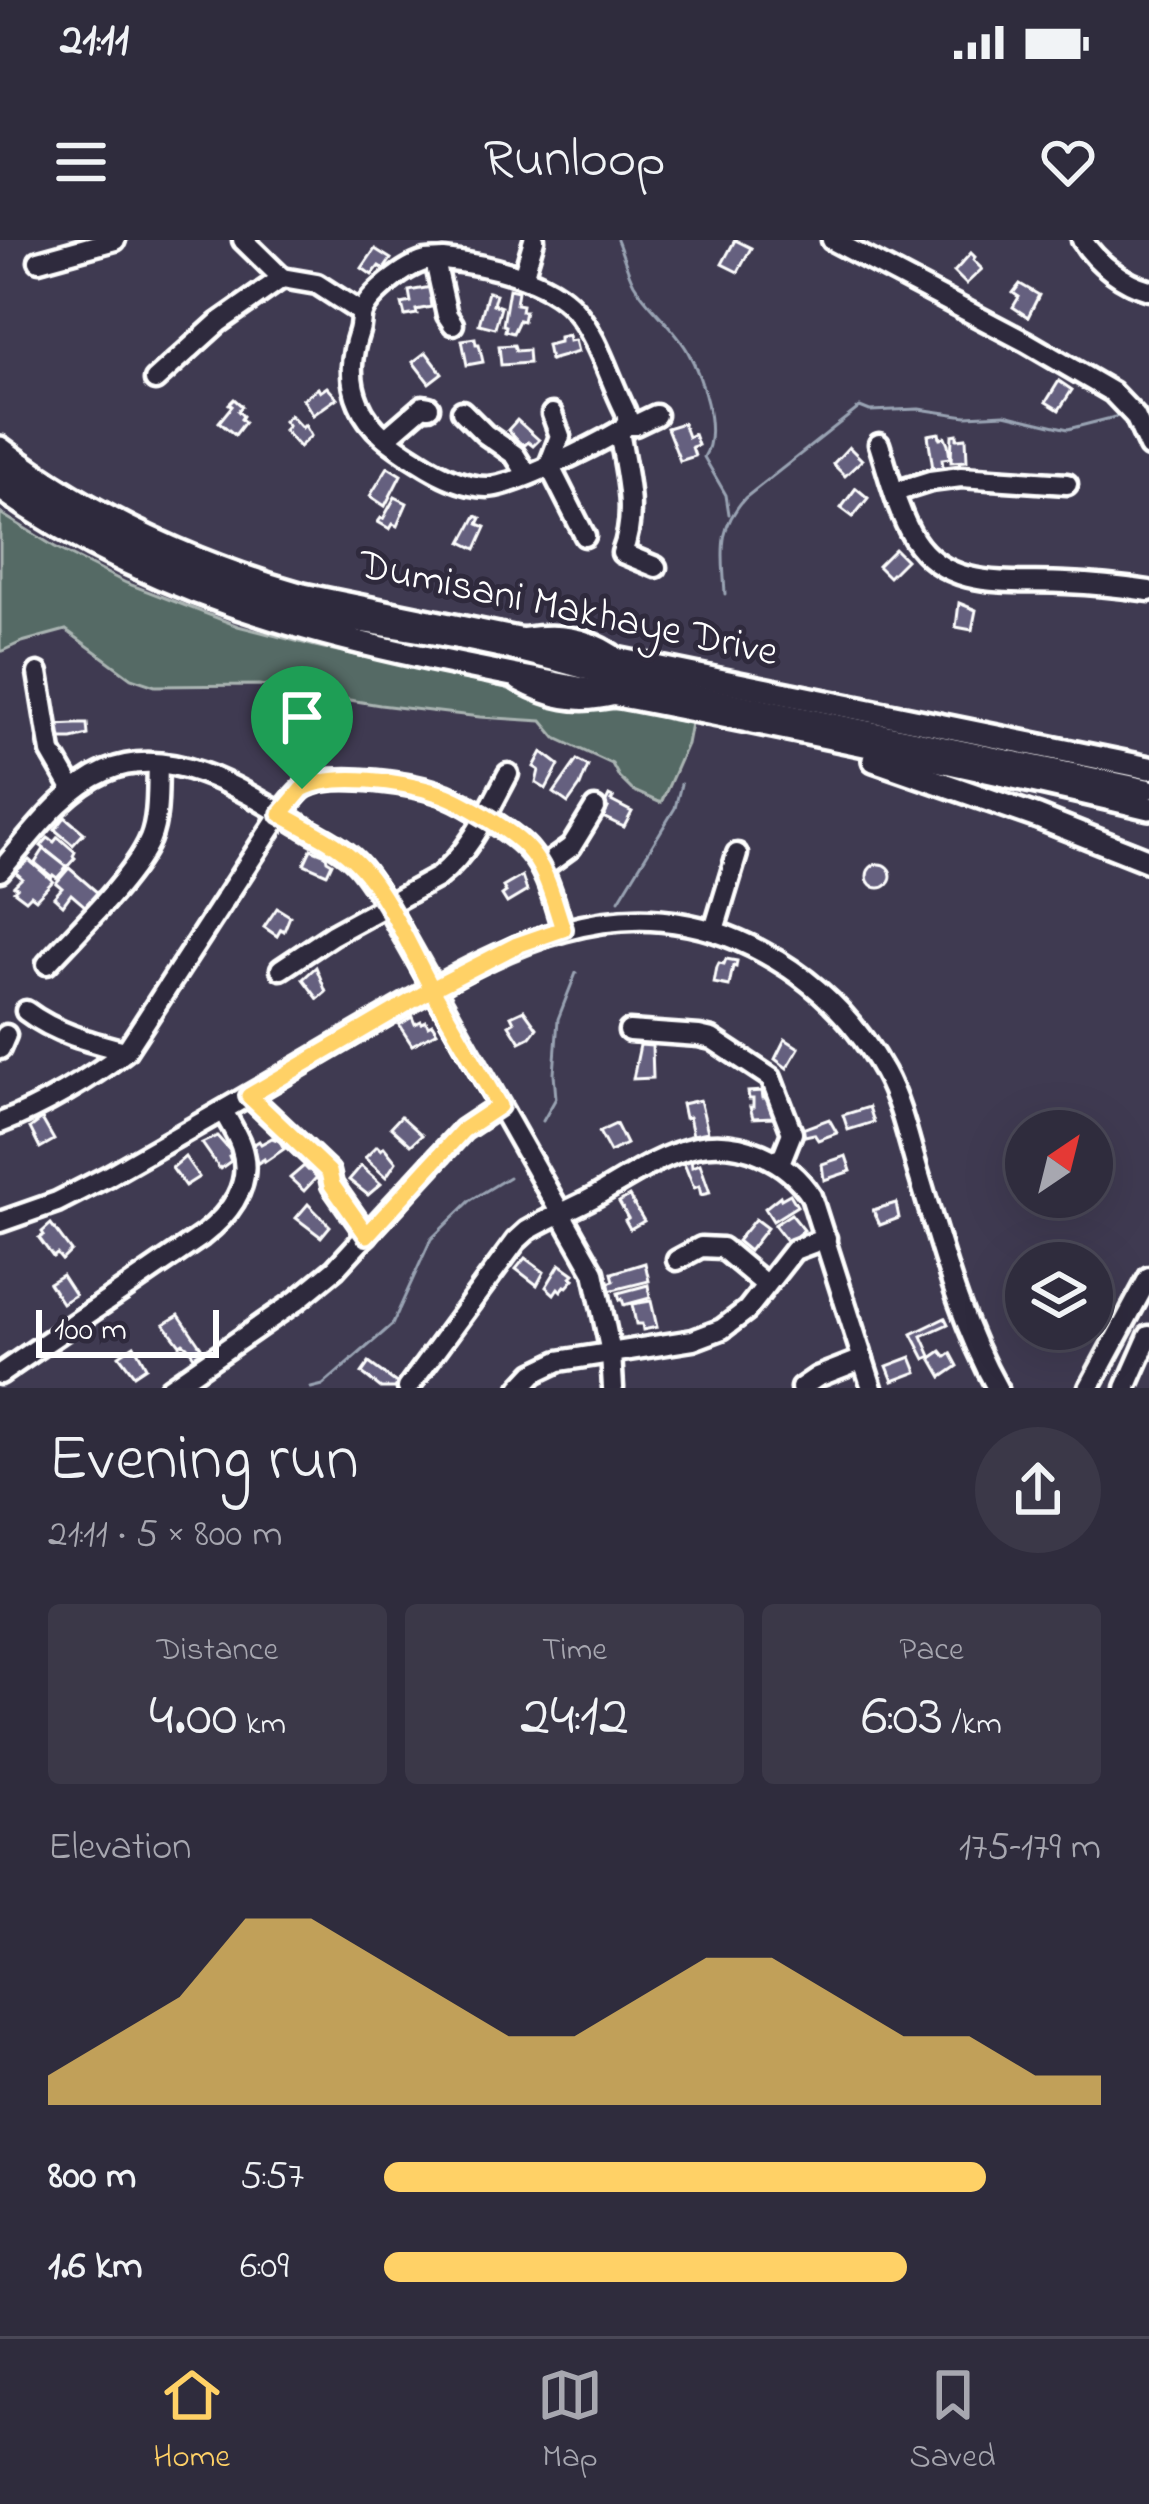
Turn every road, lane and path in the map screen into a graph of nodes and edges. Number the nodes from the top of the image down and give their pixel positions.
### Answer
1 (116, 240) edge
2 (243, 240) edge
3 (417, 240) edge
4 (534, 240) edge
5 (832, 240) edge
6 (1082, 240) edge
7 (39, 261) dead end
8 (430, 261) junction
9 (524, 277) junction
10 (282, 278) junction
11 (1149, 290) edge
12 (362, 314) junction
13 (453, 324) dead end
14 (155, 380) dead end
15 (429, 407) dead end
16 (462, 411) dead end
17 (552, 413) dead end
18 (660, 418) dead end
19 (622, 428) junction
20 (386, 438) junction
21 (879, 444) dead end
22 (1149, 447) edge
23 (0, 448) edge
24 (549, 465) junction
25 (0, 468) edge
26 (527, 475) junction
27 (1067, 484) dead end
28 (0, 488) edge
29 (895, 493) junction
30 (585, 536) dead end
31 (656, 567) dead end
32 (1149, 591) edge
33 (38, 673) dead end
34 (612, 686) junction
35 (775, 727) junction
36 (158, 764) junction
37 (1149, 768) edge
38 (508, 774) dead end
39 (1149, 789) edge
40 (73, 790) junction
41 (595, 808) dead end
42 (1149, 808) edge
43 (281, 814) junction
44 (484, 818) junction
45 (737, 854) dead end
46 (1149, 860) edge
47 (542, 868) junction
48 (0, 871) edge
49 (387, 906) junction
50 (563, 929) junction
51 (714, 930) junction
52 (47, 964) dead end
53 (281, 969) dead end
54 (432, 989) junction
55 (26, 1011) dead end
56 (628, 1031) dead end
57 (125, 1051) junction
58 (249, 1096) junction
59 (499, 1106) junction
60 (223, 1112) junction
61 (0, 1123) edge
62 (780, 1163) junction
63 (562, 1214) junction
64 (0, 1222) edge
65 (367, 1235) junction
66 (826, 1238) junction
67 (677, 1260) dead end
68 (1149, 1277) edge
69 (765, 1284) junction
70 (1149, 1336) edge
71 (611, 1353) junction
72 (863, 1359) junction
73 (0, 1374) edge
74 (170, 1388) edge
75 (408, 1388) edge
76 (520, 1388) edge
77 (613, 1388) edge
78 (801, 1388) edge
79 (872, 1388) edge
80 (997, 1388) edge
81 (1089, 1388) edge
82 (1126, 1388) edge

1 - 7 street
2 - 10 street
3 - 8 street
4 - 9 street
5 - 22 street
6 - 11 street
8 - 9 street
8 - 12 street
8 - 13 street
9 - 19 street
10 - 12 street
10 - 14 street
12 - 20 street
15 - 20 street
16 - 26 street
17 - 24 street
18 - 19 street
19 - 24 street
19 - 31 street
20 - 26 street
21 - 29 street
23 - 37 main road, Dumisani Makhaye Drive
24 - 26 street
24 - 30 street
25 - 34 street
27 - 29 street
28 - 34 main road, Dumisani Makhaye Drive
29 - 32 street
33 - 40 street
34 - 35 main road, Dumisani Makhaye Drive
34 - 39 street
35 - 42 main road, Dumisani Makhaye Drive
35 - 46 main road
36 - 40 street
36 - 43 street
36 - 52 street
38 - 44 street
40 - 48 street
41 - 47 street
43 - 44 street
43 - 49 street
43 - 57 street
44 - 47 street
44 - 49 street
45 - 51 street
47 - 50 street
49 - 53 street
49 - 54 street
50 - 51 street
50 - 54 street
51 - 80 street
54 - 58 street
54 - 59 street
55 - 57 street
56 - 62 street
57 - 61 street
58 - 60 street
58 - 65 street
59 - 63 street
59 - 65 street
60 - 64 street
60 - 73 street
62 - 63 street
62 - 66 street
63 - 71 street
63 - 75 street
65 - 74 street
66 - 69 street
66 - 72 street
67 - 69 street
68 - 81 street
69 - 71 street
70 - 82 street
71 - 76 street
71 - 77 street
72 - 78 street
72 - 79 street

